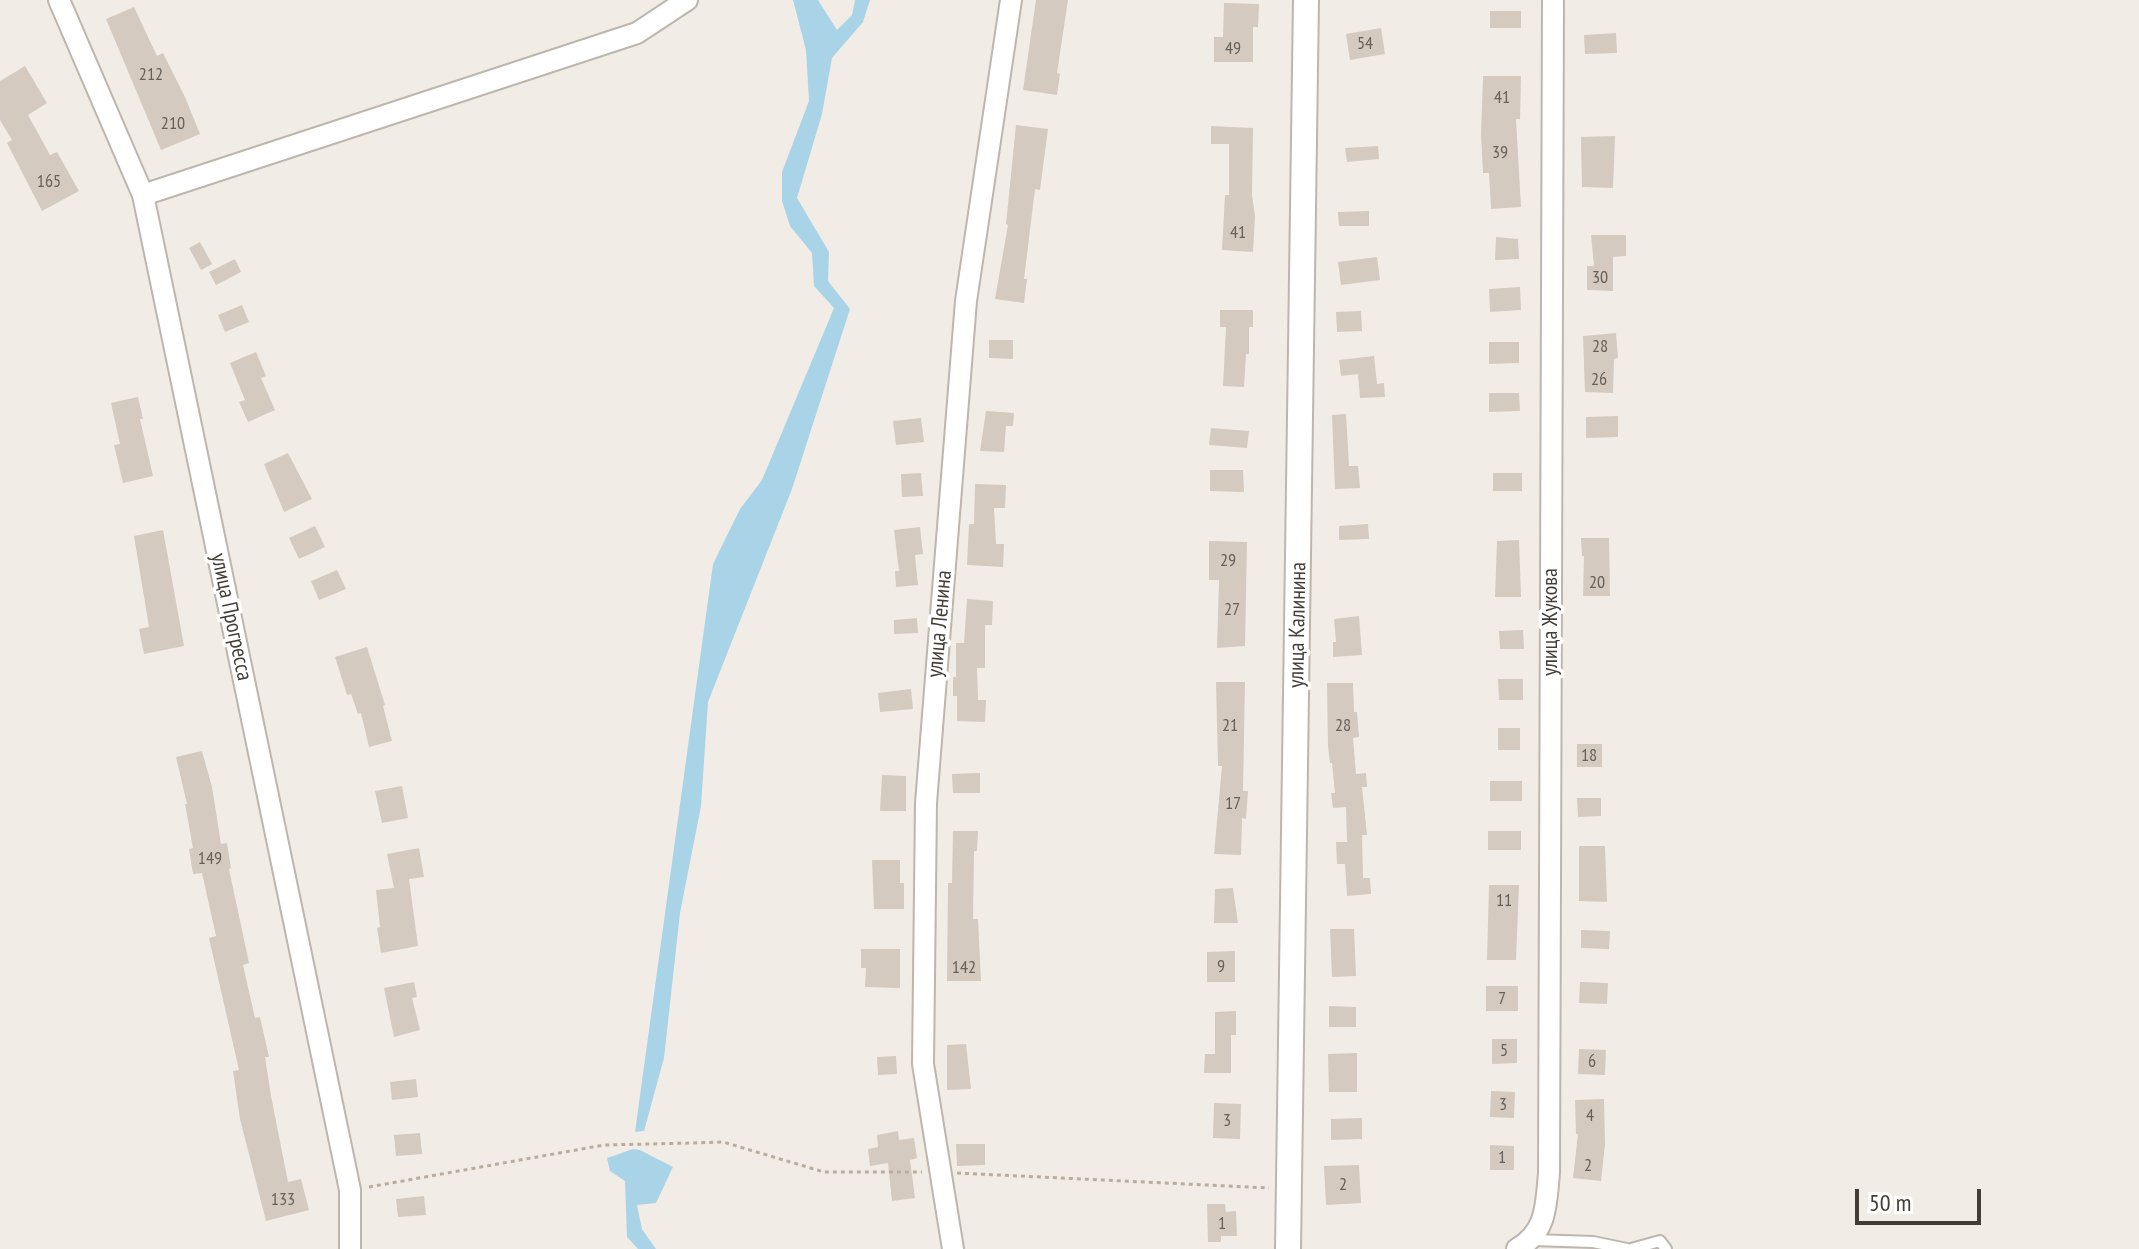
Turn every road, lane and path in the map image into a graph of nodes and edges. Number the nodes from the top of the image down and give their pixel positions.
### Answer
1 (59, 0) edge
2 (687, 0) edge
3 (1011, 0) edge
4 (1306, 0) edge
5 (1553, 0) edge
6 (143, 195) junction
7 (939, 1173) junction
8 (1289, 1189) junction
9 (350, 1190) junction
10 (1525, 1245) edge
11 (350, 1249) edge
12 (953, 1249) edge
13 (1288, 1249) edge
14 (1629, 1249) edge
15 (1666, 1249) edge

1 - 6 street, улица Прогресса
2 - 6 street
3 - 7 street, улица Ленина
4 - 8 street, улица Калинина
5 - 10 street, улица Жукова
6 - 9 street, улица Прогресса
7 - 8 path
7 - 9 path
7 - 12 street, улица Ленина
8 - 13 street, улица Калинина
9 - 11 street, улица Прогресса
10 - 14 lane
14 - 15 lane

